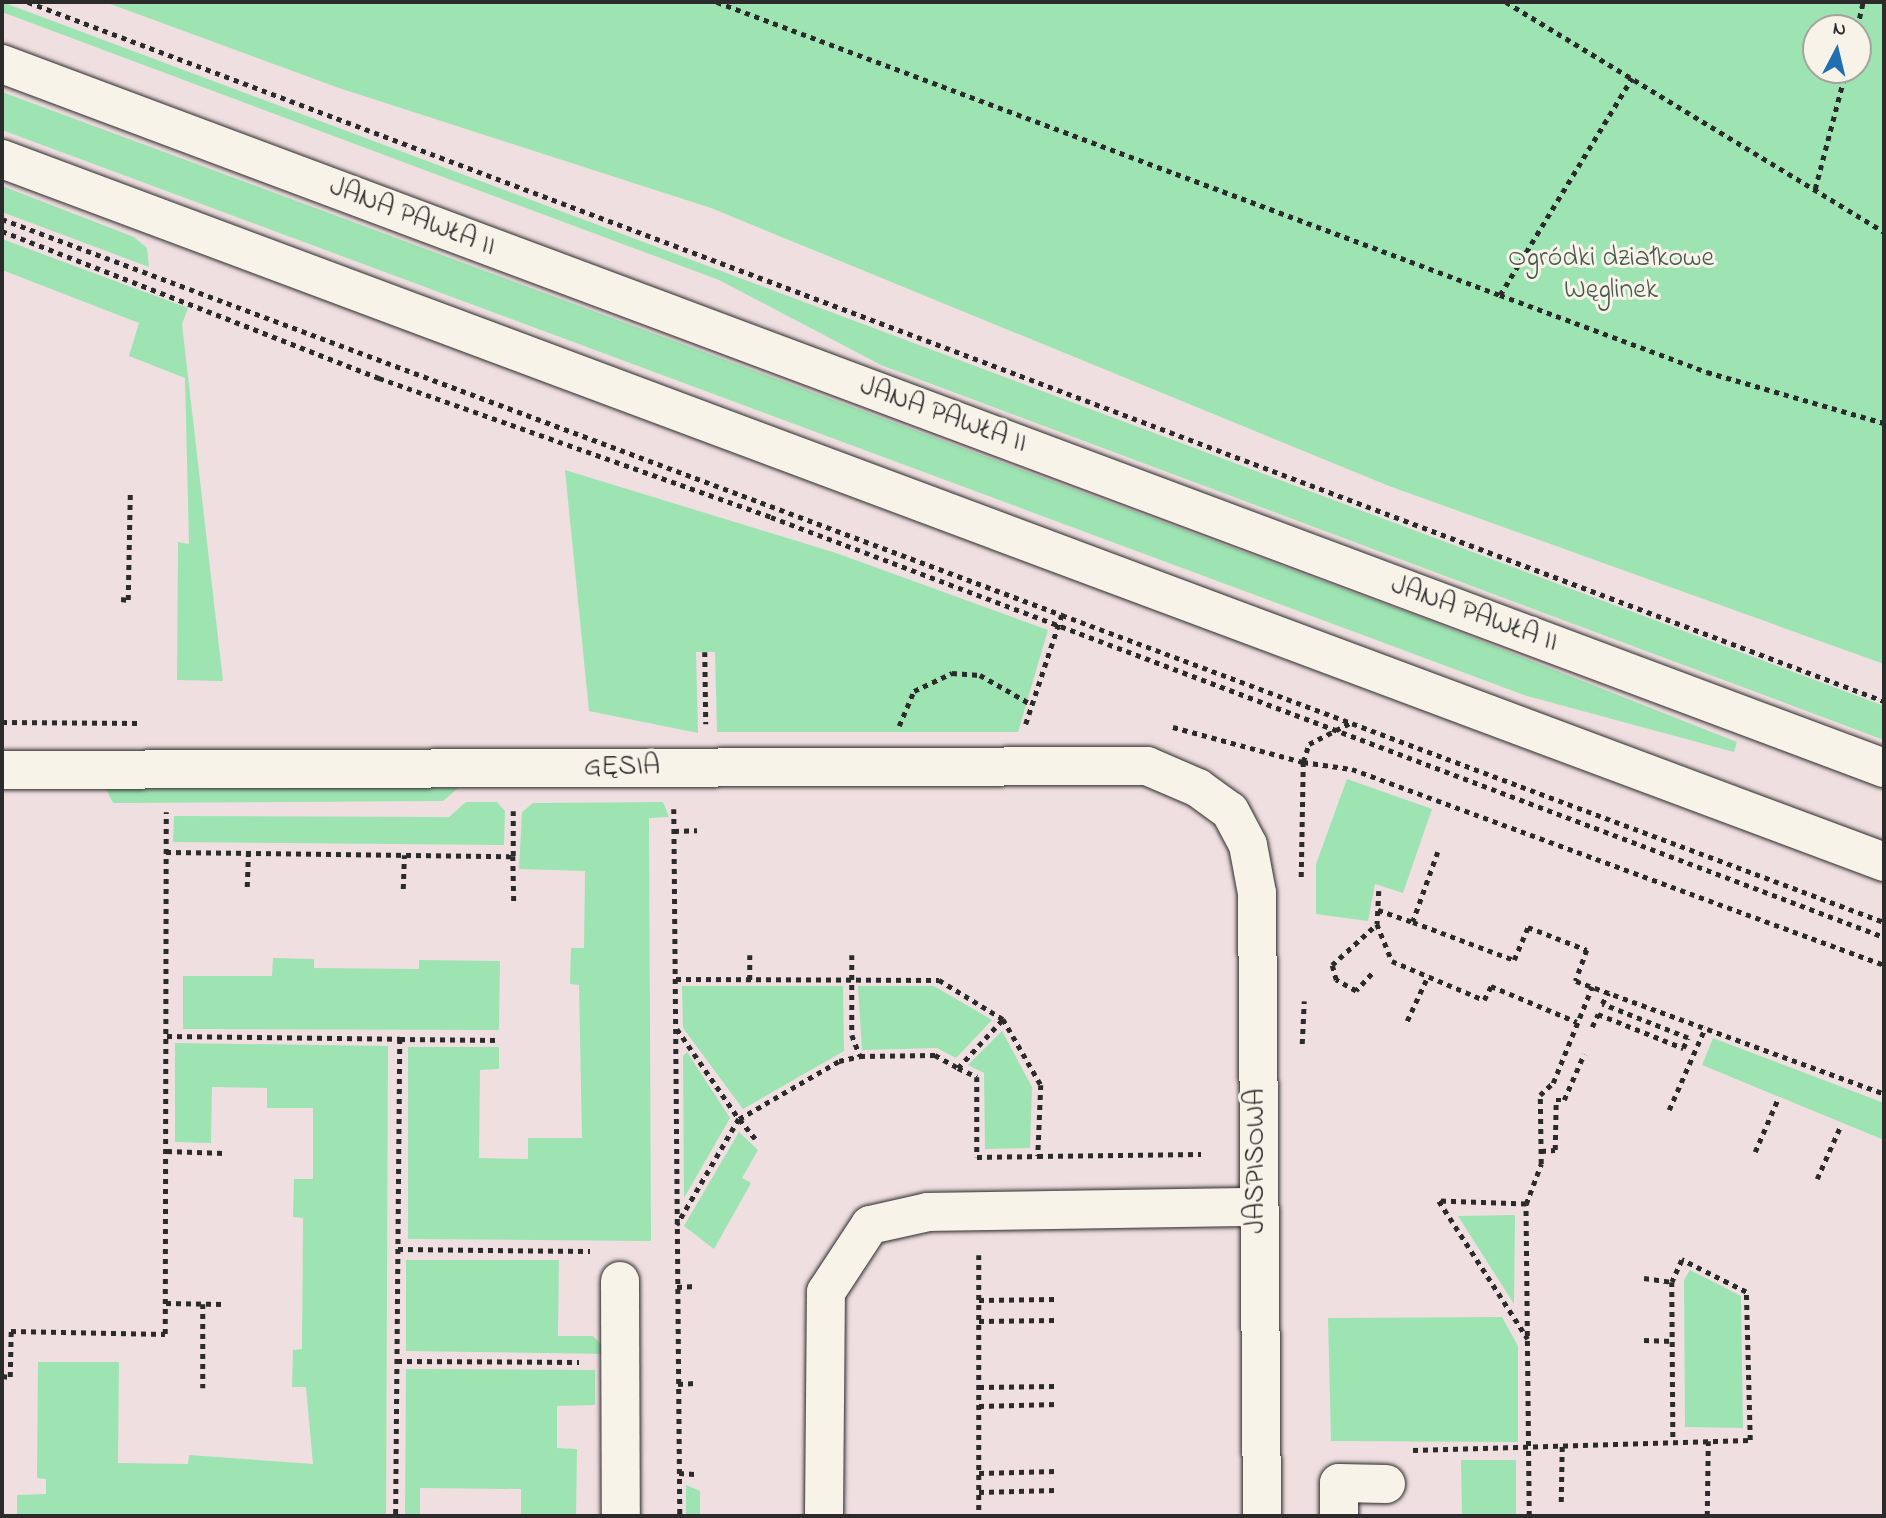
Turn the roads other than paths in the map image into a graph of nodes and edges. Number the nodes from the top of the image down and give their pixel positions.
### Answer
1 (2, 64) edge
2 (2, 159) edge
3 (1884, 768) edge
4 (2, 770) edge
5 (1230, 811) joint
6 (1884, 862) edge
7 (1257, 1207) junction
8 (620, 1281) road end
9 (1386, 1483) dead end
10 (621, 1516) edge
11 (824, 1516) edge
12 (1262, 1516) edge
13 (1339, 1516) edge

1 - 3 main road, JANA PAWŁA II
2 - 6 main road
4 - 5 main road, GĘSIA
5 - 7 main road, JASPISOWA
7 - 11 main road
7 - 12 main road, JASPISOWA
8 - 10 main road
9 - 13 main road

